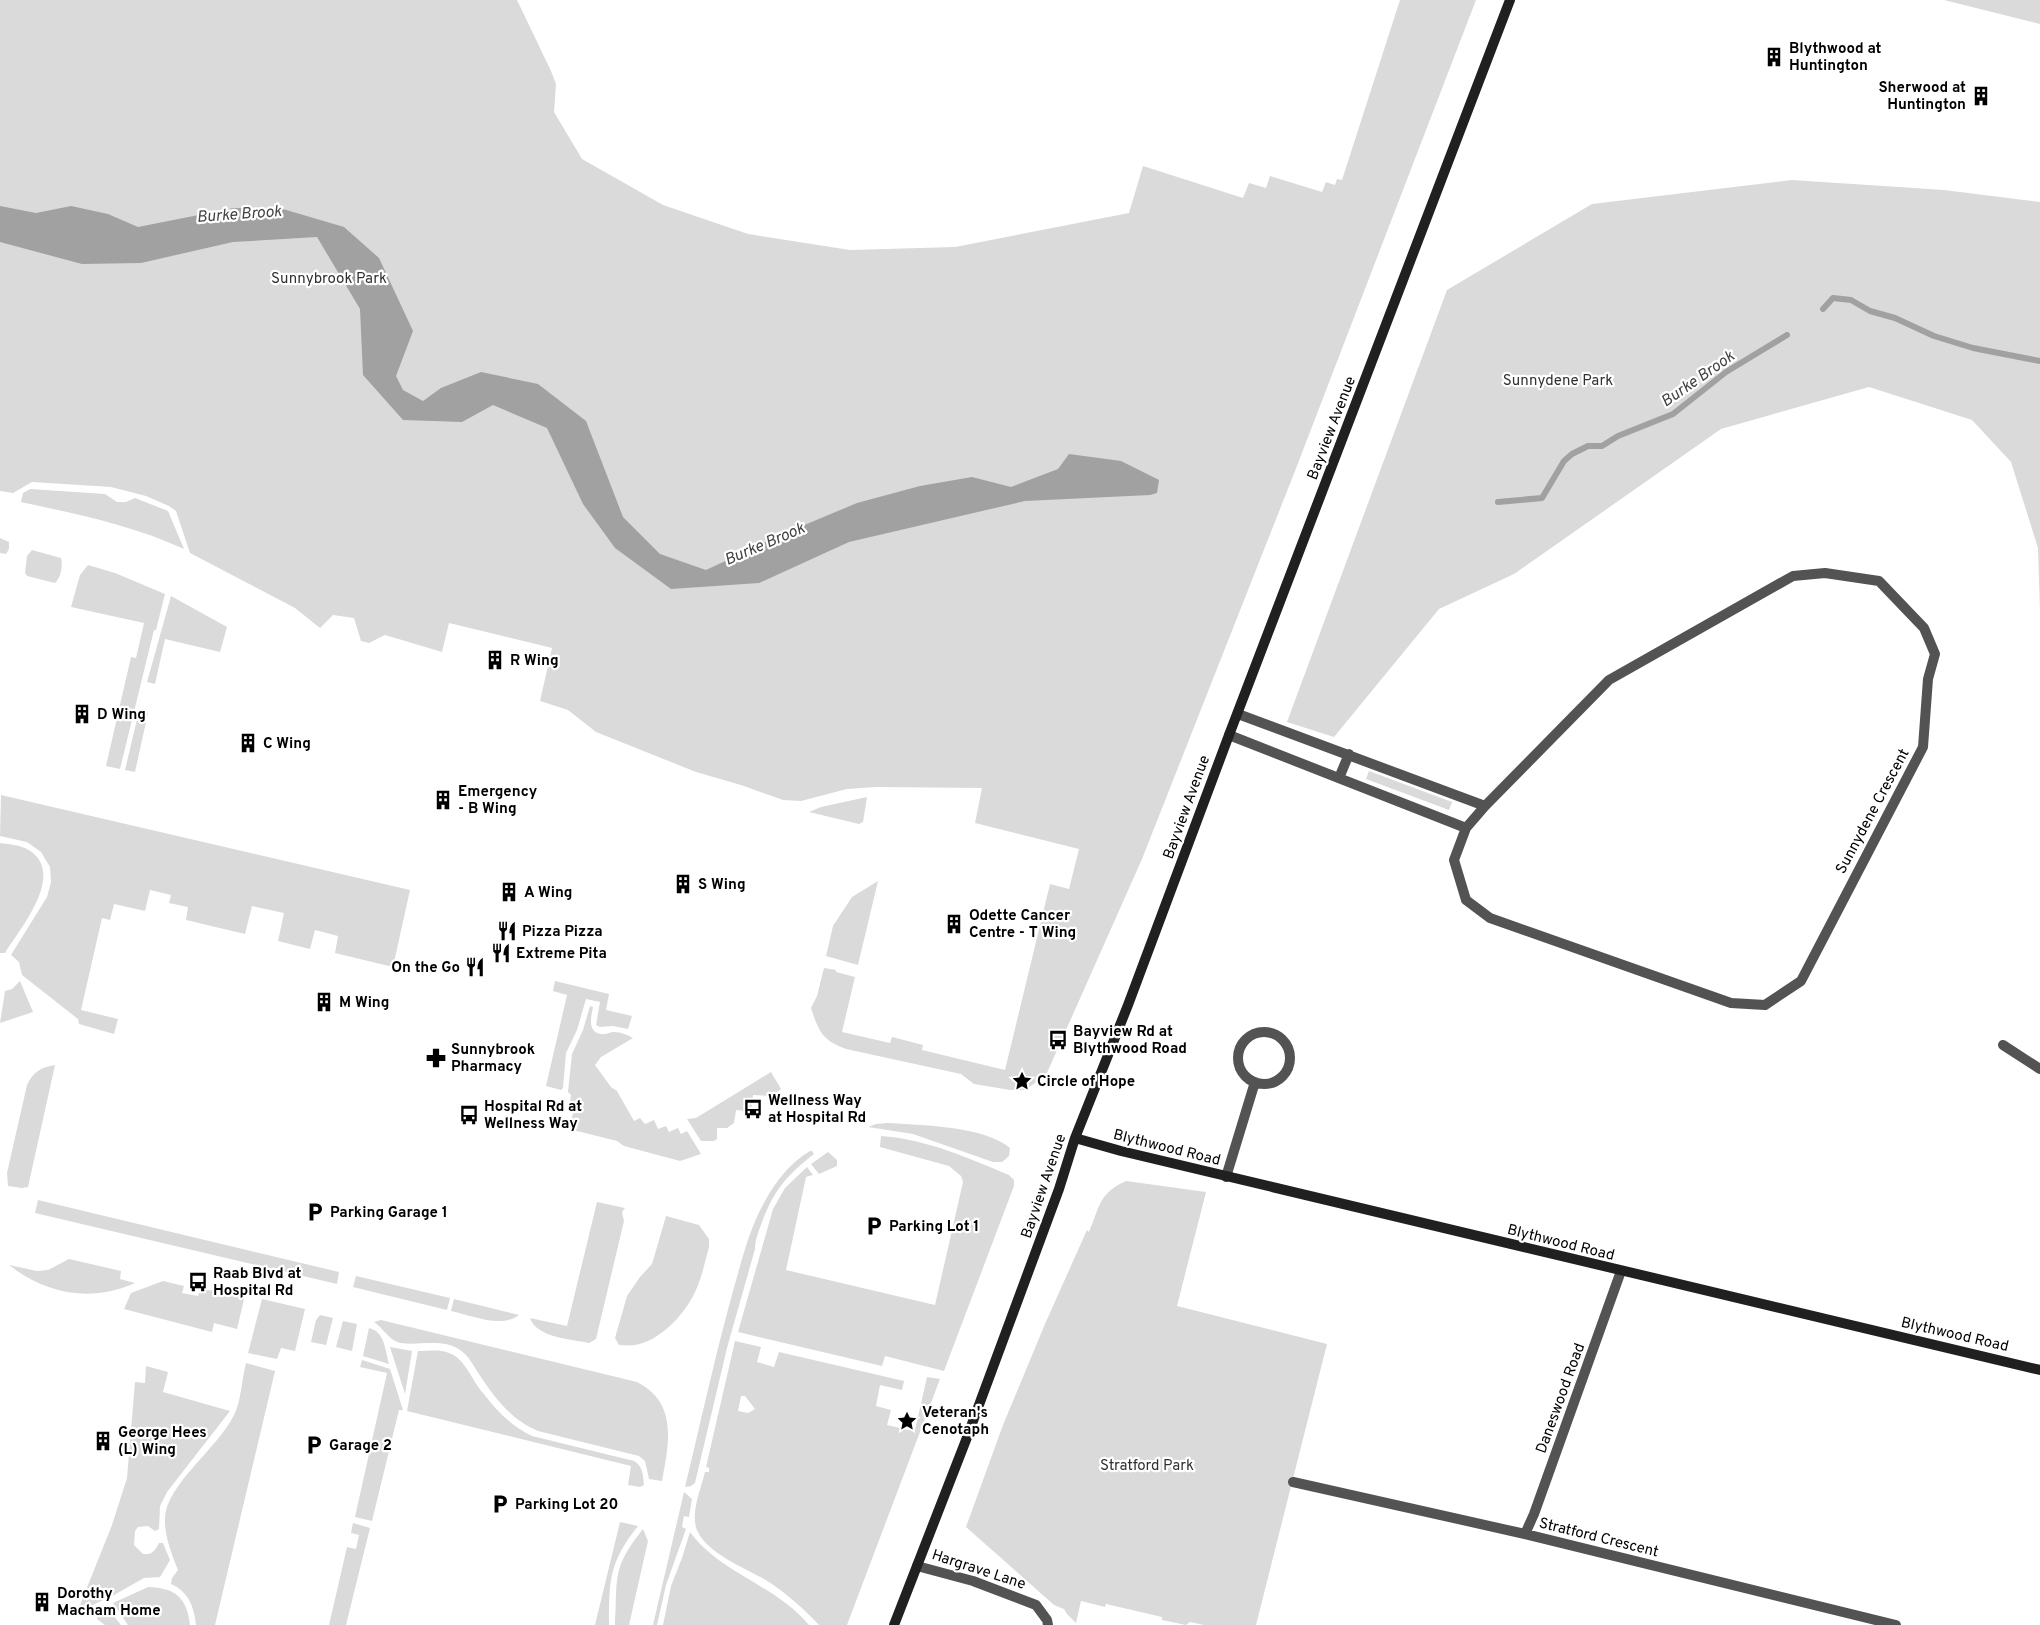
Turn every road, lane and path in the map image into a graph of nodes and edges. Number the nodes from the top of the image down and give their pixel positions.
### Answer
1 (1510, 0) edge
2 (1238, 714) junction
3 (1229, 735) junction
4 (1349, 754) junction
5 (1340, 778) junction
6 (1485, 806) junction
7 (1466, 828) junction
8 (2003, 1045) dead end
9 (2040, 1069) edge
10 (1255, 1082) junction
11 (1076, 1138) junction
12 (1226, 1177) junction
13 (1620, 1271) junction
14 (2040, 1370) edge
15 (1293, 1482) dead end
16 (1525, 1534) junction
17 (917, 1566) junction
18 (894, 1625) edge
19 (1048, 1625) edge
20 (1896, 1625) edge

1 - 2 main road, Bayview Avenue
2 - 3 main road, Bayview Avenue
2 - 4 street
3 - 5 street
3 - 11 main road, Bayview Avenue
4 - 5 street
4 - 6 street
5 - 7 street
6 - 7 street, Sunnydene Crescent
6 - 7 street, Sunnydene Crescent
8 - 9 street
10 - 10 street
10 - 12 street
11 - 12 main road, Blythwood Road
11 - 17 main road, Bayview Avenue
12 - 13 main road, Blythwood Road
13 - 14 main road, Blythwood Road
13 - 16 street, Daneswood Road
15 - 16 street, Stratford Crescent
16 - 20 street, Stratford Crescent
17 - 18 main road, Bayview Avenue
17 - 19 street, Hargrave Lane

